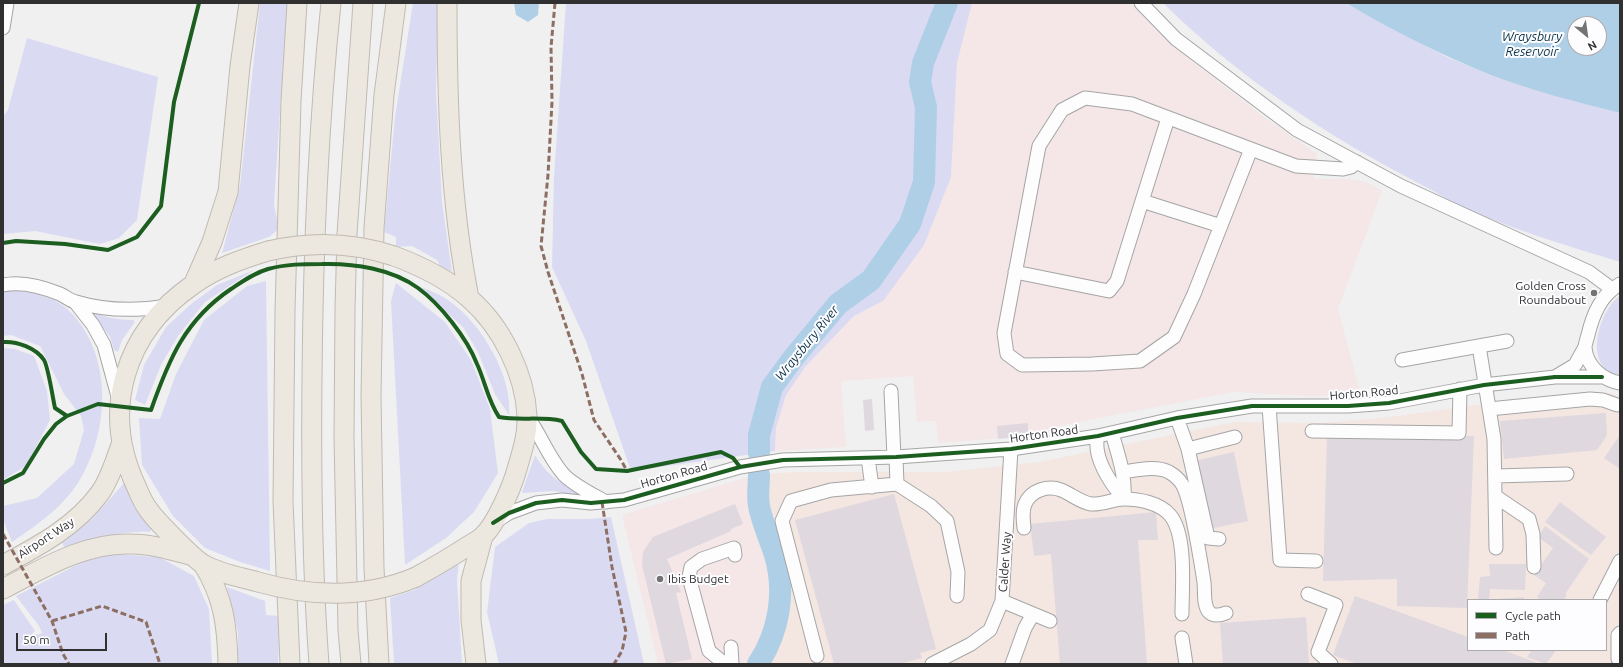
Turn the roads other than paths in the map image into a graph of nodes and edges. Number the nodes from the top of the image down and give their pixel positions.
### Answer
1 (7, 3) edge
2 (249, 3) edge
3 (297, 3) edge
4 (331, 3) edge
5 (364, 3) edge
6 (396, 3) edge
7 (447, 3) edge
8 (1141, 3) edge
9 (3, 28) edge
10 (1168, 118) junction
11 (1251, 149) junction
12 (1357, 162) junction
13 (1142, 201) junction
14 (1221, 226) junction
15 (1015, 272) junction
16 (194, 283) junction
17 (3, 285) edge
18 (1616, 286) edge
19 (469, 298) junction
20 (75, 302) junction
21 (167, 306) junction
22 (1507, 341) dead end
23 (1479, 346) junction
24 (1585, 347) junction
25 (1402, 360) dead end
26 (1555, 377) junction
27 (1602, 377) junction
28 (1620, 383) edge
29 (1484, 385) junction
30 (1460, 389) junction
31 (891, 391) dead end
32 (119, 401) junction
33 (1617, 405) dead end
34 (1269, 406) junction
35 (1489, 409) junction
36 (527, 416) junction
37 (1177, 418) junction
38 (1312, 431) dead end
39 (1112, 433) junction
40 (1098, 436) junction
41 (1235, 437) dead end
42 (1072, 440) junction
43 (121, 446) junction
44 (1011, 449) junction
45 (1188, 449) junction
46 (895, 457) junction
47 (868, 458) junction
48 (1101, 461) junction
49 (1123, 472) junction
50 (1567, 474) dead end
51 (1495, 476) junction
52 (897, 484) junction
53 (872, 487) junction
54 (1495, 496) junction
55 (1124, 499) junction
56 (606, 502) junction
57 (1024, 528) dead end
58 (488, 530) junction
59 (1219, 539) dead end
60 (1496, 548) dead end
61 (735, 556) dead end
62 (197, 560) junction
63 (1316, 561) dead end
64 (1620, 561) edge
65 (3, 565) edge
66 (1534, 567) dead end
67 (3, 589) edge
68 (1308, 594) dead end
69 (957, 596) dead end
70 (1601, 599) edge
71 (1002, 601) junction
72 (1226, 613) dead end
73 (1033, 614) junction
74 (1182, 614) dead end
75 (1050, 621) dead end
76 (1620, 633) edge
77 (1182, 638) dead end
78 (732, 647) dead end
79 (817, 656) dead end
80 (1618, 659) dead end
81 (949, 660) edge
82 (228, 664) edge
83 (290, 664) edge
84 (319, 664) edge
85 (351, 664) edge
86 (379, 664) edge
87 (476, 664) edge
88 (725, 664) edge
89 (732, 664) edge
90 (932, 664) edge
91 (1012, 664) edge
92 (1186, 664) edge
93 (1331, 664) edge

1 - 9 street
2 - 16 highway
3 - 83 highway
4 - 84 highway
5 - 85 highway
6 - 86 highway
7 - 19 highway
8 - 12 street
10 - 11 street
10 - 13 street
10 - 15 street
11 - 12 street
11 - 14 street
12 - 18 street
13 - 14 street
13 - 15 street
14 - 15 street
16 - 19 highway, bridge
16 - 21 highway
17 - 20 street
18 - 24 street, Horton Road
19 - 36 highway
20 - 21 street
20 - 32 street
21 - 32 highway
22 - 23 street
23 - 25 street
23 - 29 street
24 - 26 street, Horton Road
24 - 27 street
26 - 27 street, Horton Road
26 - 29 street, Horton Road
27 - 28 street, Horton Road
29 - 30 street, Horton Road
29 - 35 street
30 - 34 street, Horton Road
30 - 38 street
31 - 46 street
32 - 43 highway
33 - 35 street
34 - 37 street, Horton Road
34 - 63 street
35 - 51 street
36 - 56 street
36 - 58 highway
37 - 39 street, Horton Road
37 - 45 street
39 - 40 street, Horton Road
39 - 49 street
40 - 42 street, Horton Road
40 - 48 street
41 - 45 street
42 - 44 street, Horton Road
42 - 48 street
43 - 62 highway
43 - 65 highway, Airport Way
44 - 46 street, Horton Road
44 - 71 street, Calder Way
45 - 59 street
46 - 47 street, Horton Road
46 - 52 street
47 - 53 street
47 - 56 street, Horton Road
48 - 55 street
49 - 55 street
49 - 72 street
50 - 51 street
51 - 54 street
52 - 53 street
52 - 69 street
53 - 79 street
54 - 60 street
54 - 66 street
55 - 57 street
55 - 74 street
56 - 58 street, Horton Road
58 - 62 highway, Airport Way, bridge
58 - 87 highway
61 - 88 street
62 - 67 highway, Airport Way
62 - 82 highway
64 - 70 street
68 - 93 street
71 - 73 street
71 - 81 street, Calder Way
73 - 75 street
73 - 91 street
76 - 80 street
77 - 92 street
78 - 89 street
81 - 90 street, Calder Way

